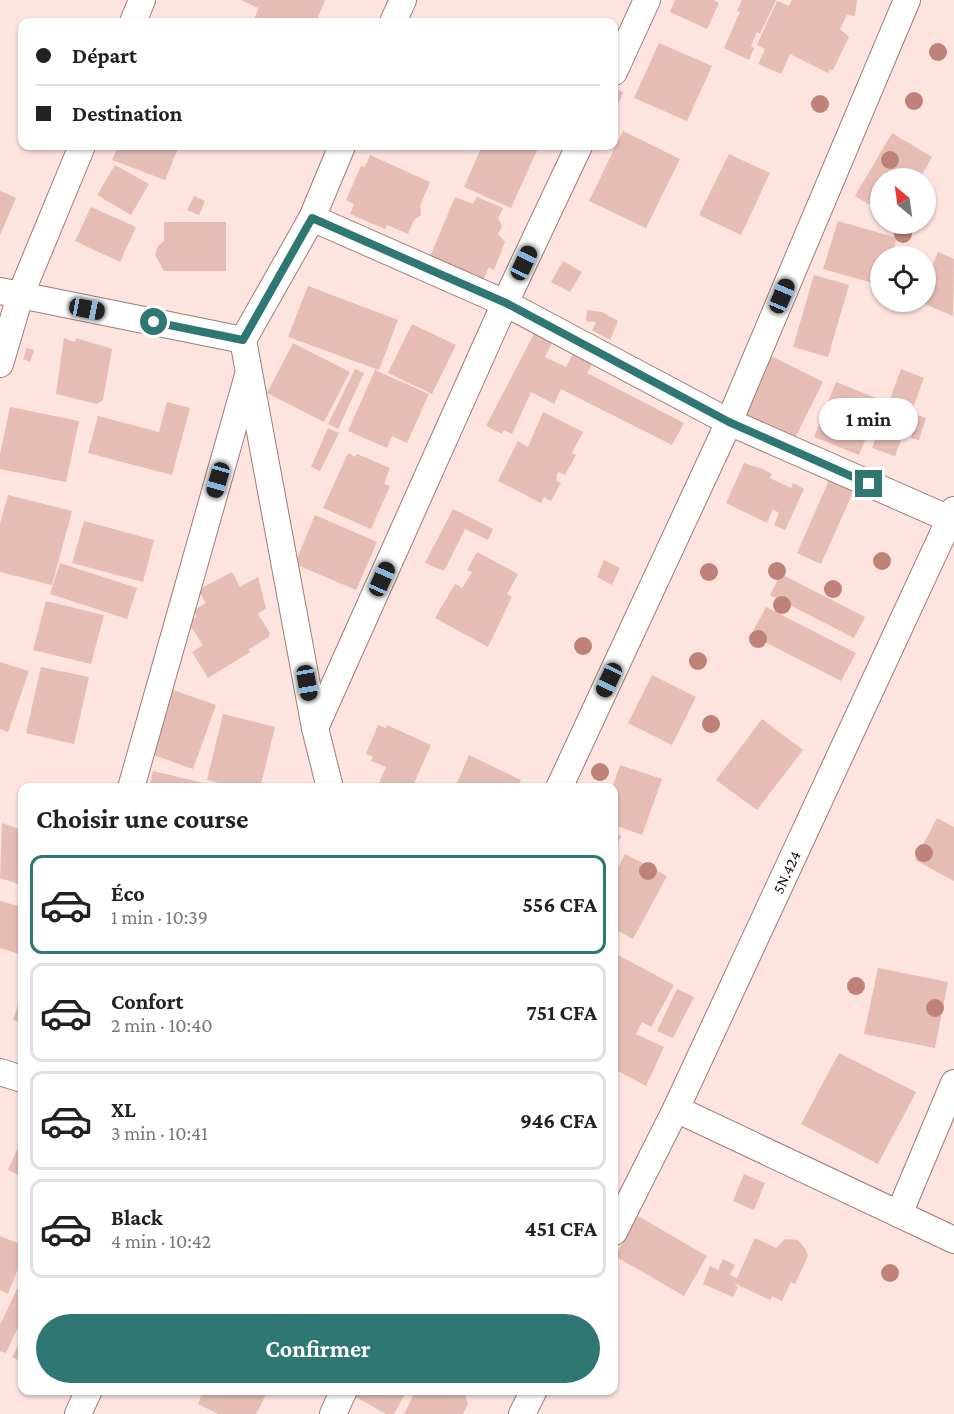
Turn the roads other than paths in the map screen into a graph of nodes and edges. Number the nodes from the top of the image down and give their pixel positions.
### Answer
1 (142, 0) edge
2 (403, 0) edge
3 (648, 0) edge
4 (907, 0) edge
5 (135, 18) edge
6 (395, 18) edge
7 (618, 64) edge
8 (80, 150) edge
9 (340, 150) edge
10 (577, 150) edge
11 (312, 218) junction
12 (10, 293) edge
13 (506, 303) junction
14 (243, 340) junction
15 (0, 364) edge
16 (249, 370) junction
17 (729, 422) junction
18 (953, 517) edge
19 (315, 728) junction
20 (132, 783) edge
21 (329, 783) edge
22 (561, 783) edge
23 (0, 1072) edge
24 (18, 1078) edge
25 (954, 1083) edge
26 (676, 1109) junction
27 (898, 1214) junction
28 (618, 1224) edge
29 (954, 1240) edge
30 (87, 1395) edge
31 (342, 1395) edge
32 (532, 1395) edge
33 (78, 1414) edge
34 (333, 1414) edge
35 (522, 1414) edge

1 - 5 street
2 - 6 street
3 - 7 street
4 - 17 street
8 - 12 street
9 - 11 street
10 - 13 street
11 - 13 street
11 - 14 street
12 - 14 street
12 - 15 street
13 - 17 street
13 - 19 street
14 - 16 street
16 - 19 street
16 - 20 street
17 - 18 street
17 - 22 street
18 - 26 street, 5N.424
19 - 21 street
23 - 24 street
25 - 27 street
26 - 27 street
26 - 28 street, 5N.424
27 - 29 street
30 - 33 street
31 - 34 street
32 - 35 street

